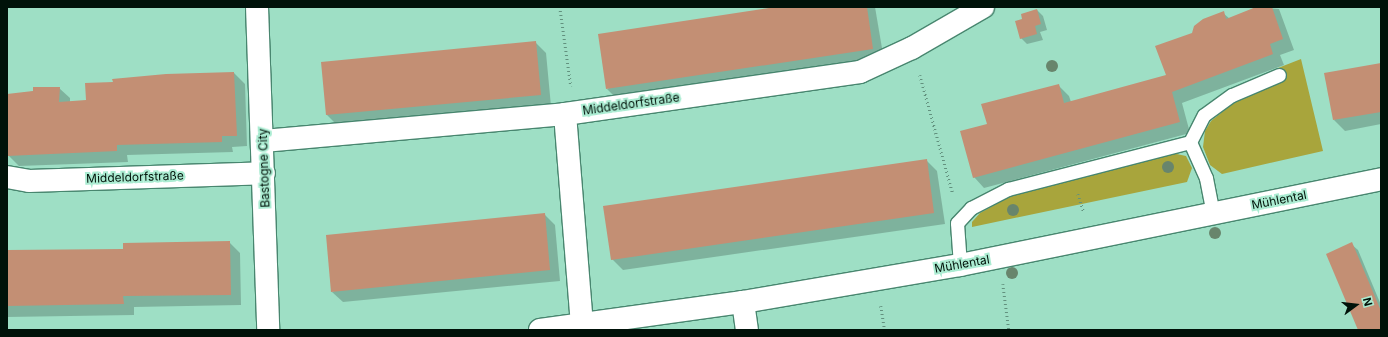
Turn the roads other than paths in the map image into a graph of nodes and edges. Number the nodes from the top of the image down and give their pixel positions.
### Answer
1 (257, 7) edge
2 (983, 7) edge
3 (1280, 75) dead end
4 (570, 113) junction
5 (263, 141) junction
6 (1190, 142) junction
7 (264, 173) junction
8 (7, 177) edge
9 (1380, 182) edge
10 (1213, 213) junction
11 (960, 265) junction
12 (744, 302) junction
13 (582, 326) junction
14 (268, 330) edge
15 (540, 330) edge
16 (747, 330) edge

1 - 5 street, Bastogne City
2 - 4 street, Middeldorfstraße
3 - 6 lane
4 - 5 street, Middeldorfstraße
4 - 13 street
5 - 7 street, Bastogne City
6 - 10 lane
6 - 11 lane
7 - 8 street, Middeldorfstraße
7 - 14 street, Bastogne City
9 - 10 street, Mühlental
10 - 11 street, Mühlental
11 - 12 street, Mühlental
12 - 13 street, Mühlental
12 - 16 street
13 - 15 street, Mühlental

